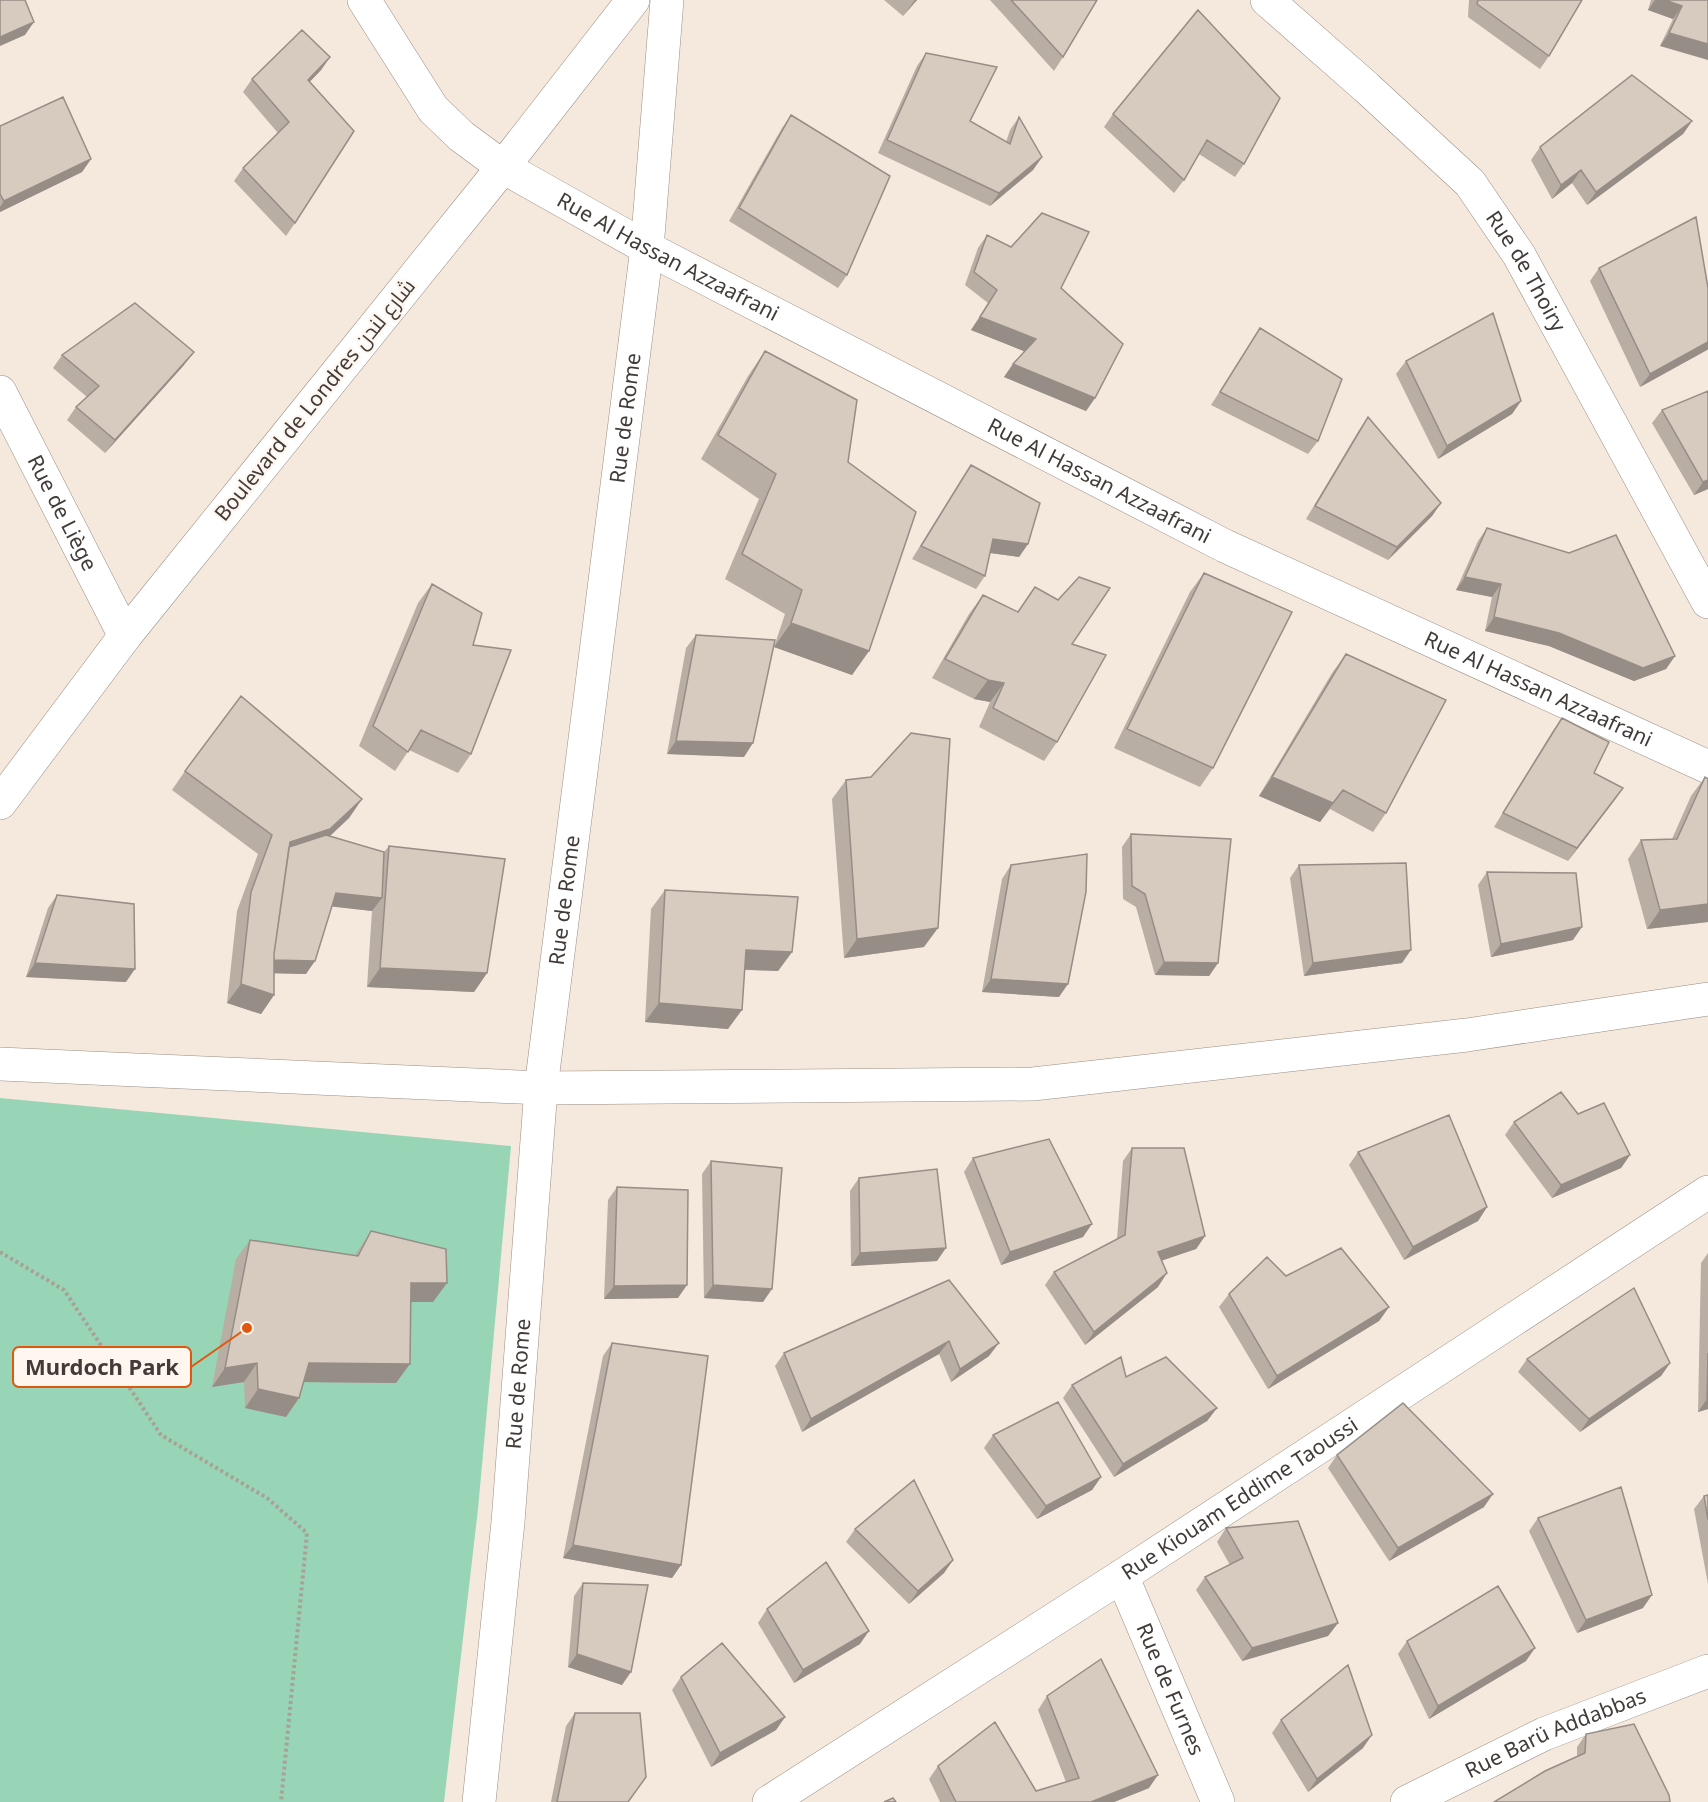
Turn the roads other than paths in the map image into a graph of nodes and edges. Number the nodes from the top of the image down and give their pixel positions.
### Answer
1 (364, 0) edge
2 (633, 0) edge
3 (667, 0) edge
4 (1267, 0) edge
5 (503, 167) junction
6 (647, 248) junction
7 (0, 392) edge
8 (1708, 602) edge
9 (125, 636) junction
10 (1708, 767) edge
11 (0, 803) edge
12 (1708, 999) edge
13 (3, 1061) edge
14 (541, 1088) junction
15 (1708, 1192) edge
16 (1122, 1576) junction
17 (1708, 1671) edge
18 (478, 1802) edge
19 (769, 1802) edge
20 (1218, 1802) edge
21 (1407, 1802) edge

1 - 5 street, Rue Al Hassan Azzaafrani
2 - 5 street, Boulevard de Londres شارع لندن
3 - 6 street, Rue de Rome
4 - 8 street, Rue de Thoiry
5 - 6 street, Rue Al Hassan Azzaafrani
5 - 9 street, Boulevard de Londres شارع لندن
6 - 10 street, Rue Al Hassan Azzaafrani
6 - 14 street, Rue de Rome
7 - 9 street, Rue de Liège
9 - 11 street, Boulevard de Londres شارع لندن
12 - 14 street
13 - 14 street
14 - 18 street, Rue de Rome
15 - 16 street, Rue Kiouam Eddime Taoussi
16 - 19 street, Rue Kiouam Eddime Taoussi
16 - 20 street, Rue de Furnes
17 - 21 street, Rue Barü Addabbas

